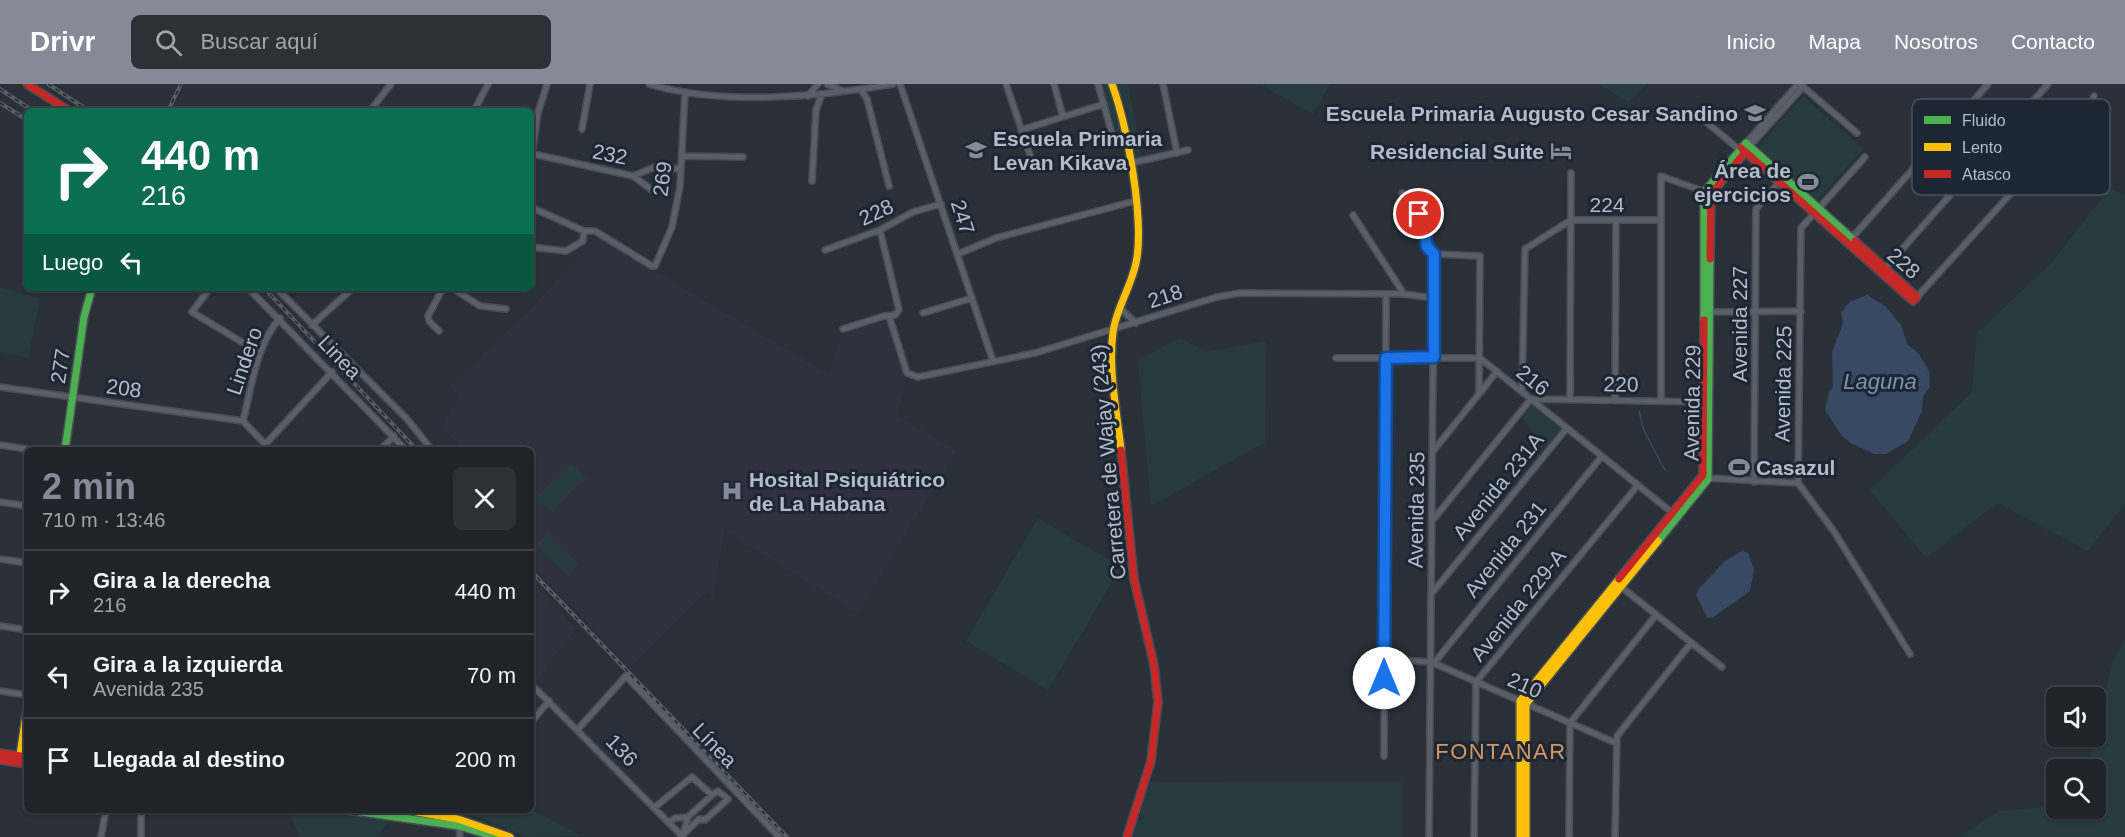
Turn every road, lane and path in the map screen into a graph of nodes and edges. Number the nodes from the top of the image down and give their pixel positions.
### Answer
1 (27, 84) edge
2 (391, 84) edge
3 (488, 84) edge
4 (547, 84) edge
5 (590, 84) edge
6 (649, 84) edge
7 (818, 84) edge
8 (827, 84) edge
9 (892, 84) edge
10 (900, 84) edge
11 (1006, 84) edge
12 (1053, 84) edge
13 (1098, 84) edge
14 (1163, 84) edge
15 (1988, 84) edge
16 (2048, 84) edge
17 (1800, 85) edge
18 (1114, 86) edge
19 (861, 90) junction
20 (685, 92) junction
21 (844, 92) junction
22 (822, 94) junction
23 (808, 96) junction
24 (2094, 96) dead end
25 (1975, 99) edge
26 (2035, 99) edge
27 (2093, 99) edge
28 (1104, 104) junction
29 (64, 108) edge
30 (372, 108) edge
31 (476, 108) edge
32 (1062, 117) junction
33 (1706, 122) dead end
34 (582, 129) dead end
35 (1021, 130) junction
36 (1857, 133) dead end
37 (534, 142) edge
38 (1128, 143) junction
39 (1744, 148) junction
40 (1188, 150) dead end
41 (1177, 153) junction
42 (682, 156) junction
43 (534, 157) edge
44 (743, 157) dead end
45 (1865, 157) dead end
46 (1031, 158) dead end
47 (1131, 163) junction
48 (681, 169) junction
49 (1912, 170) edge
50 (1571, 173) dead end
51 (633, 176) junction
52 (1782, 179) junction
53 (812, 181) dead end
54 (889, 186) dead end
55 (652, 190) dead end
56 (1402, 193) dead end
57 (1707, 193) junction
58 (1950, 195) edge
59 (2009, 195) edge
60 (1135, 201) junction
61 (941, 204) junction
62 (535, 209) dead end
63 (1816, 210) junction
64 (1353, 215) dead end
65 (1571, 220) junction
66 (1616, 220) junction
67 (1660, 220) junction
68 (880, 230) junction
69 (584, 231) junction
70 (1850, 241) junction
71 (534, 247) edge
72 (825, 250) dead end
73 (958, 254) junction
74 (1434, 254) junction
75 (1884, 270) junction
76 (91, 291) edge
77 (206, 291) edge
78 (251, 291) edge
79 (283, 291) edge
80 (350, 291) edge
81 (440, 291) edge
82 (457, 291) edge
83 (1386, 294) junction
84 (1404, 294) junction
85 (1917, 297) joint
86 (972, 298) junction
87 (1434, 298) junction
88 (506, 309) dead end
89 (1121, 309) junction
90 (1755, 311) junction
91 (1801, 311) junction
92 (1707, 312) junction
93 (923, 313) dead end
94 (889, 316) junction
95 (280, 318) junction
96 (1136, 323) junction
97 (312, 325) junction
98 (843, 329) dead end
99 (439, 331) dead end
100 (1113, 331) junction
101 (260, 353) junction
102 (1434, 357) junction
103 (1336, 358) dead end
104 (1386, 358) junction
105 (1480, 358) junction
106 (993, 360) junction
107 (1497, 371) junction
108 (332, 372) junction
109 (0, 387) edge
110 (1522, 392) junction
111 (1479, 394) junction
112 (72, 397) junction
113 (1532, 399) junction
114 (1570, 400) junction
115 (1615, 401) junction
116 (1661, 401) junction
117 (1707, 402) junction
118 (243, 421) junction
119 (1567, 428) junction
120 (394, 436) junction
121 (265, 444) junction
122 (0, 445) edge
123 (65, 447) edge
124 (262, 447) edge
125 (383, 447) edge
126 (403, 447) edge
127 (430, 447) edge
128 (24, 449) edge
129 (1433, 451) junction
130 (1602, 456) junction
131 (1705, 477) junction
132 (1754, 482) junction
133 (1798, 483) junction
134 (1638, 485) junction
135 (0, 502) edge
136 (24, 506) edge
137 (1676, 515) junction
138 (1432, 522) junction
139 (0, 559) edge
140 (24, 563) edge
141 (1618, 585) junction
142 (1432, 593) junction
143 (1656, 615) junction
144 (0, 626) edge
145 (24, 630) edge
146 (1691, 643) junction
147 (1910, 654) dead end
148 (1384, 659) junction
149 (1432, 663) junction
150 (1722, 667) dead end
151 (1476, 682) junction
152 (535, 688) dead end
153 (0, 691) edge
154 (24, 695) edge
155 (549, 701) junction
156 (1523, 702) junction
157 (534, 718) edge
158 (1570, 723) junction
159 (578, 729) junction
160 (1616, 743) junction
161 (0, 753) edge
162 (23, 756) edge
163 (1384, 756) dead end
164 (0, 760) edge
165 (24, 764) edge
166 (712, 795) junction
167 (655, 807) junction
168 (105, 813) edge
169 (141, 813) edge
170 (368, 813) edge
171 (425, 813) edge
172 (454, 813) edge
173 (451, 817) junction
174 (688, 817) junction
175 (669, 822) junction
176 (459, 826) junction
177 (683, 836) edge
178 (101, 837) edge
179 (141, 837) edge
180 (460, 837) edge
181 (496, 837) edge
182 (510, 837) edge
183 (779, 837) edge
184 (1127, 837) edge
185 (1429, 837) edge
186 (1474, 837) edge
187 (1520, 837) edge
188 (1526, 837) edge
189 (1569, 837) edge
190 (1615, 837) edge

1 - 29 main road
2 - 30 street
3 - 31 street
4 - 37 street
5 - 34 street
6 - 20 street
7 - 23 street
8 - 21 street
9 - 19 street
10 - 61 street, 247
11 - 35 street
12 - 32 street
13 - 28 street
14 - 41 street
15 - 25 street
16 - 26 street
17 - 36 street
17 - 39 street
18 - 38 main road, Carretera de Wajay (243)
19 - 21 street
19 - 54 street
20 - 23 street
20 - 42 street, 269
21 - 22 street
22 - 23 street
22 - 53 street
24 - 27 street
28 - 32 street
28 - 38 street
32 - 35 street
33 - 39 street, 228
35 - 46 street
38 - 47 main road, Carretera de Wajay (243)
39 - 52 main road, 228
39 - 57 main road
40 - 41 street
41 - 47 street
42 - 44 street
42 - 48 street, 269
43 - 51 street, 232
45 - 63 street, Avenida 225
47 - 60 main road, Carretera de Wajay (243)
48 - 51 street, 232
48 - 69 street, 269
49 - 70 street
50 - 65 street
51 - 55 street
52 - 63 main road, 228
52 - 90 street, Avenida 227
56 - 74 street, Avenida 235
57 - 67 street
57 - 92 main road, Avenida 229
58 - 75 street
59 - 85 street
60 - 73 street
60 - 89 main road, Carretera de Wajay (243)
61 - 68 street, 228
61 - 73 street, 247
62 - 69 street
63 - 70 main road, 228
63 - 91 street, Avenida 225
64 - 84 street
65 - 66 street, 224
65 - 110 street, 224
65 - 114 street
66 - 67 street, 224
66 - 115 street
67 - 116 street
68 - 72 street, 228
68 - 94 street
69 - 71 street
70 - 75 main road, 228
73 - 86 street, 247
74 - 87 street, Avenida 235
74 - 105 street
75 - 85 main road, 228
76 - 112 main road, 277
77 - 101 street
78 - 95 street, Linea
79 - 97 street, Linea
80 - 97 street
81 - 99 street
82 - 88 street
83 - 84 street, 218
83 - 96 street, 218
83 - 104 street
84 - 87 street, 218
86 - 93 street
86 - 106 street, 247
87 - 102 street, Avenida 235
89 - 96 street
89 - 100 main road, Carretera de Wajay (243)
90 - 91 street
90 - 92 street
90 - 132 street, Avenida 227
91 - 133 street, Avenida 225
92 - 117 main road, Avenida 229
94 - 98 street
94 - 106 street, 218
95 - 101 street, Lindero
95 - 108 street, Linea
96 - 100 street, 218
97 - 127 street, Linea
100 - 106 street, 218
100 - 184 main road, Carretera de Wajay (243)
101 - 118 street, Lindero
102 - 104 street
102 - 105 street
102 - 129 street, Avenida 235
103 - 104 street
104 - 148 street
105 - 107 street, 216
105 - 111 street
107 - 110 street, 216
107 - 111 street
108 - 120 street, Linea
108 - 121 street
109 - 112 street, 208
110 - 113 street, 216
111 - 129 street
112 - 118 street, 208
112 - 123 main road, 277
113 - 114 street, 220
113 - 119 street, 216
113 - 138 street
114 - 115 street, 220
115 - 116 street, 220
116 - 117 street, 220
117 - 131 main road, Avenida 229
118 - 121 street, Lindero
119 - 130 street, 216
119 - 142 street, Avenida 231A
120 - 125 street
120 - 126 street, Linea
121 - 124 street
122 - 128 street
129 - 138 street, Avenida 235
130 - 134 street, 216
130 - 149 street, Avenida 231
131 - 132 street
131 - 137 main road, Avenida 229
132 - 133 street
133 - 147 street
134 - 137 street, 216
134 - 151 street, Avenida 229-A
135 - 136 street
137 - 141 main road, Avenida 229
138 - 142 street, Avenida 235
139 - 140 street
141 - 143 street
141 - 156 main road, Avenida 229
142 - 149 street, Avenida 235
143 - 146 street
143 - 158 street
144 - 145 street
146 - 150 street
146 - 160 street
148 - 149 street, 210
148 - 163 street
149 - 151 street, 210
149 - 185 street, Avenida 235
151 - 156 street, 210
151 - 186 street, Avenida 229-A
152 - 155 street, 136
153 - 154 street
155 - 157 street
155 - 159 street, 136
156 - 158 street, 210
156 - 187 main road
156 - 188 main road
158 - 160 street, 210
158 - 189 street
159 - 167 street, 136
159 - 183 street, Línea
160 - 190 street
161 - 162 main road
164 - 165 main road
166 - 167 street
166 - 174 street
166 - 177 street
167 - 175 street, 136
168 - 178 street
169 - 179 street
170 - 176 main road
171 - 173 main road
172 - 173 street
173 - 182 main road
174 - 175 street
174 - 177 street
175 - 177 street, 136
176 - 180 street
176 - 181 main road

